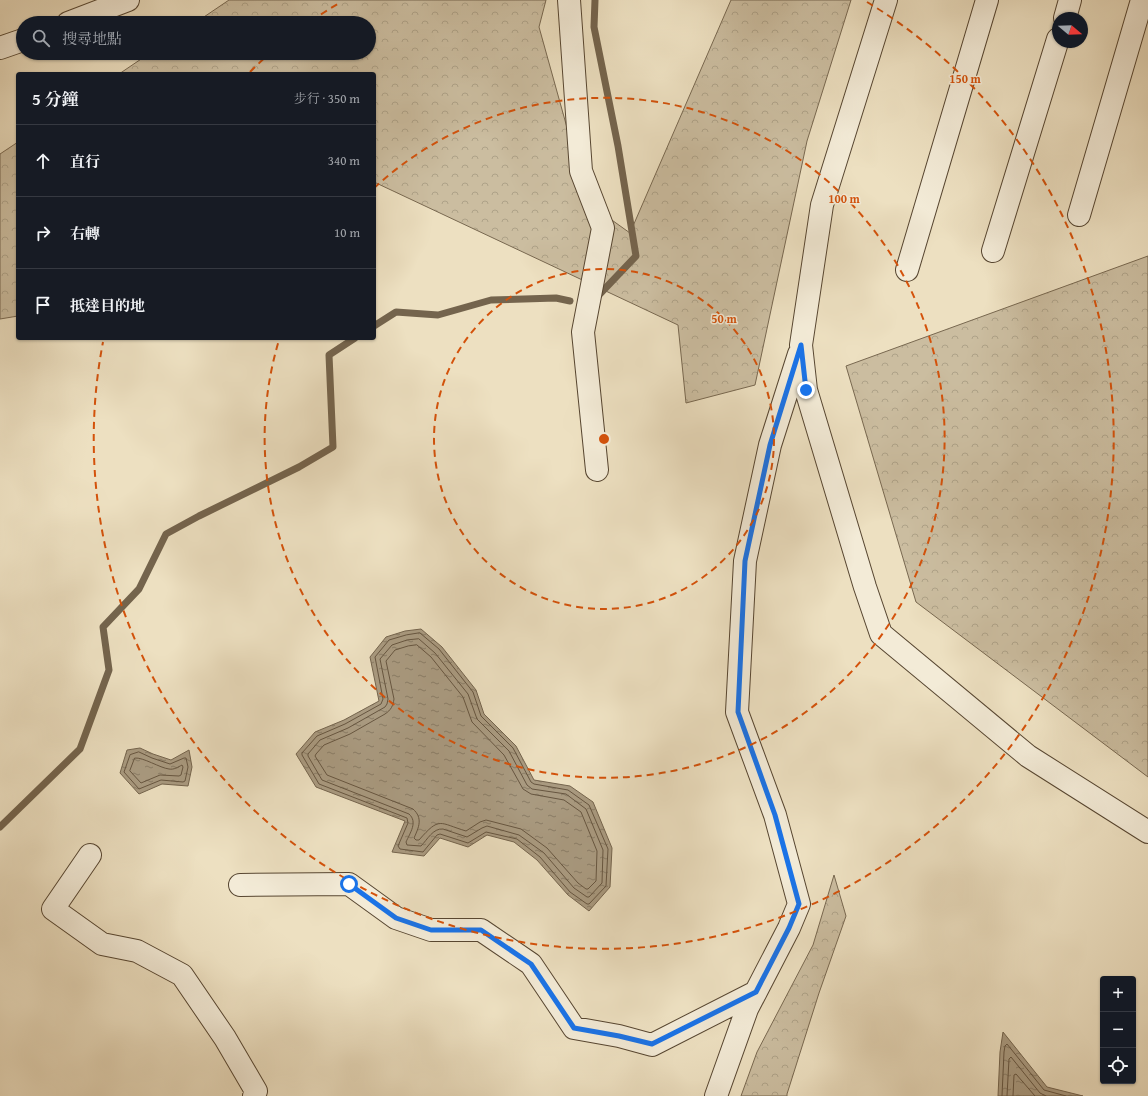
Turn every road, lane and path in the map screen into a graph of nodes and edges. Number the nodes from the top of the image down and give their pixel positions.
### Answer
1 (128, 0) edge
2 (569, 0) edge
3 (886, 0) edge
4 (987, 0) edge
5 (1070, 0) edge
6 (1142, 0) edge
7 (1067, 12) edge
8 (86, 16) edge
9 (16, 42) edge
10 (0, 48) edge
11 (1055, 48) edge
12 (1079, 216) dead end
13 (993, 251) dead end
14 (907, 270) dead end
15 (801, 345) junction
16 (598, 470) dead end
17 (1148, 832) edge
18 (90, 855) dead end
19 (240, 885) dead end
20 (756, 992) junction
21 (254, 1096) edge
22 (716, 1096) edge

1 - 8 street
2 - 16 street
3 - 15 street
4 - 14 street
5 - 7 street
6 - 12 street
9 - 10 street
11 - 13 street
15 - 17 street
15 - 20 street
18 - 21 street
19 - 20 street
20 - 22 street

